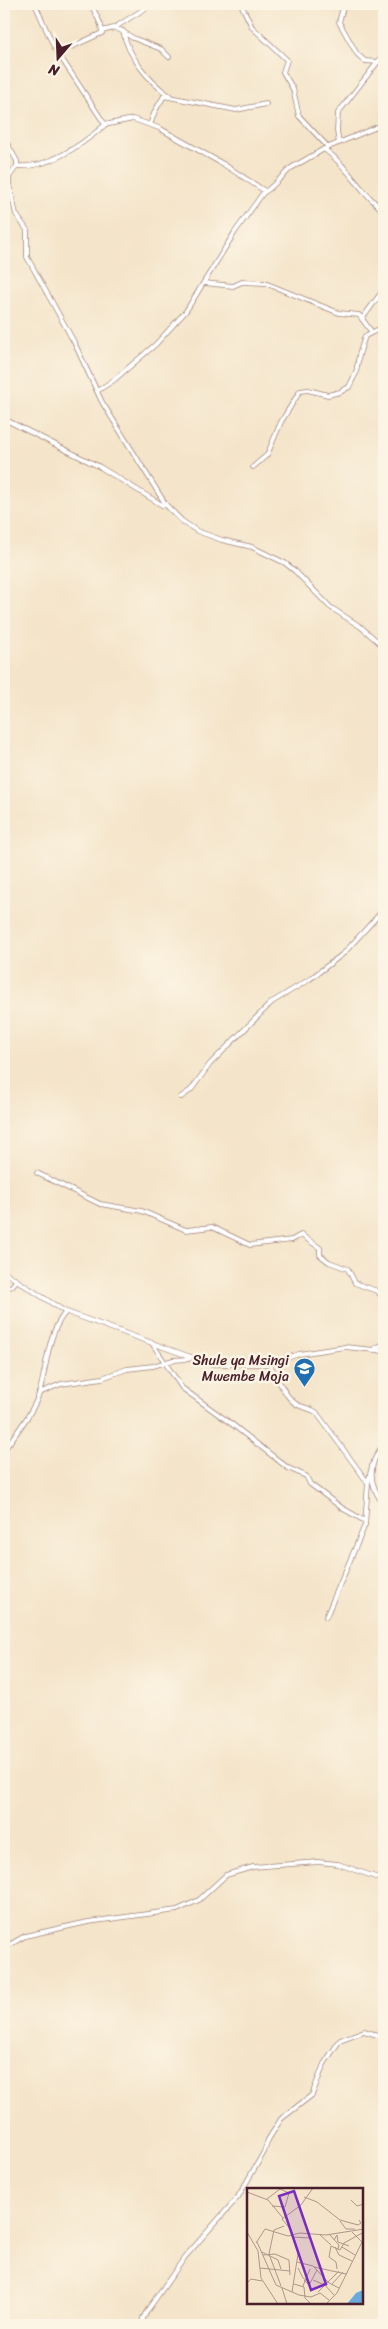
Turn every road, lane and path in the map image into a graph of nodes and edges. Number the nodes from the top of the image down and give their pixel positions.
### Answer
1 (35, 4) edge
2 (91, 4) edge
3 (152, 4) edge
4 (241, 4) edge
5 (344, 4) edge
6 (373, 4) edge
7 (384, 9) edge
8 (113, 28) junction
9 (102, 31) junction
10 (123, 31) junction
11 (58, 53) junction
12 (384, 54) edge
13 (169, 57) dead end
14 (378, 62) junction
15 (384, 62) edge
16 (170, 96) junction
17 (266, 104) dead end
18 (106, 124) junction
19 (384, 124) edge
20 (150, 126) junction
21 (4, 138) edge
22 (340, 143) junction
23 (326, 148) junction
24 (17, 166) junction
25 (265, 191) junction
26 (384, 211) edge
27 (204, 283) junction
28 (384, 289) edge
29 (362, 319) junction
30 (371, 331) junction
31 (384, 332) edge
32 (98, 391) junction
33 (4, 419) edge
34 (253, 467) dead end
35 (166, 505) junction
36 (384, 647) edge
37 (384, 909) edge
38 (182, 1097) dead end
39 (37, 1173) dead end
40 (4, 1272) edge
41 (16, 1281) junction
42 (4, 1289) edge
43 (384, 1299) edge
44 (64, 1311) junction
45 (152, 1342) junction
46 (384, 1344) edge
47 (371, 1349) junction
48 (384, 1351) edge
49 (192, 1358) junction
50 (165, 1363) junction
51 (269, 1364) junction
52 (39, 1393) junction
53 (384, 1444) edge
54 (4, 1450) edge
55 (372, 1466) junction
56 (368, 1483) junction
57 (384, 1505) edge
58 (365, 1521) junction
59 (326, 1617) dead end
60 (384, 1880) edge
61 (4, 1948) edge
62 (384, 2037) edge
63 (143, 2325) edge

1 - 11 street
2 - 9 street
3 - 8 street
4 - 23 street
5 - 14 street
6 - 7 street
8 - 9 street
8 - 10 street
9 - 11 street
10 - 13 street
10 - 16 street
11 - 18 street
12 - 14 street
14 - 15 street
14 - 22 street
16 - 17 street
16 - 20 street
18 - 20 street
18 - 24 street
19 - 22 street
20 - 25 street
21 - 24 street
22 - 23 street
23 - 25 street
23 - 26 street
24 - 32 street
25 - 27 street
27 - 29 street
27 - 32 street
28 - 29 street
29 - 30 street
30 - 31 street
30 - 34 street
32 - 35 street
33 - 35 street
35 - 36 street
37 - 38 street
39 - 43 street
40 - 41 street
41 - 42 street
41 - 44 street
44 - 45 street
44 - 52 street
45 - 49 street
45 - 50 street
46 - 47 street
47 - 48 street
47 - 51 street
49 - 50 street
49 - 51 street
50 - 52 street
50 - 58 street
51 - 56 street
52 - 54 street
53 - 55 street
55 - 56 street
55 - 57 street
56 - 58 street
58 - 59 street
60 - 61 street
62 - 63 street

